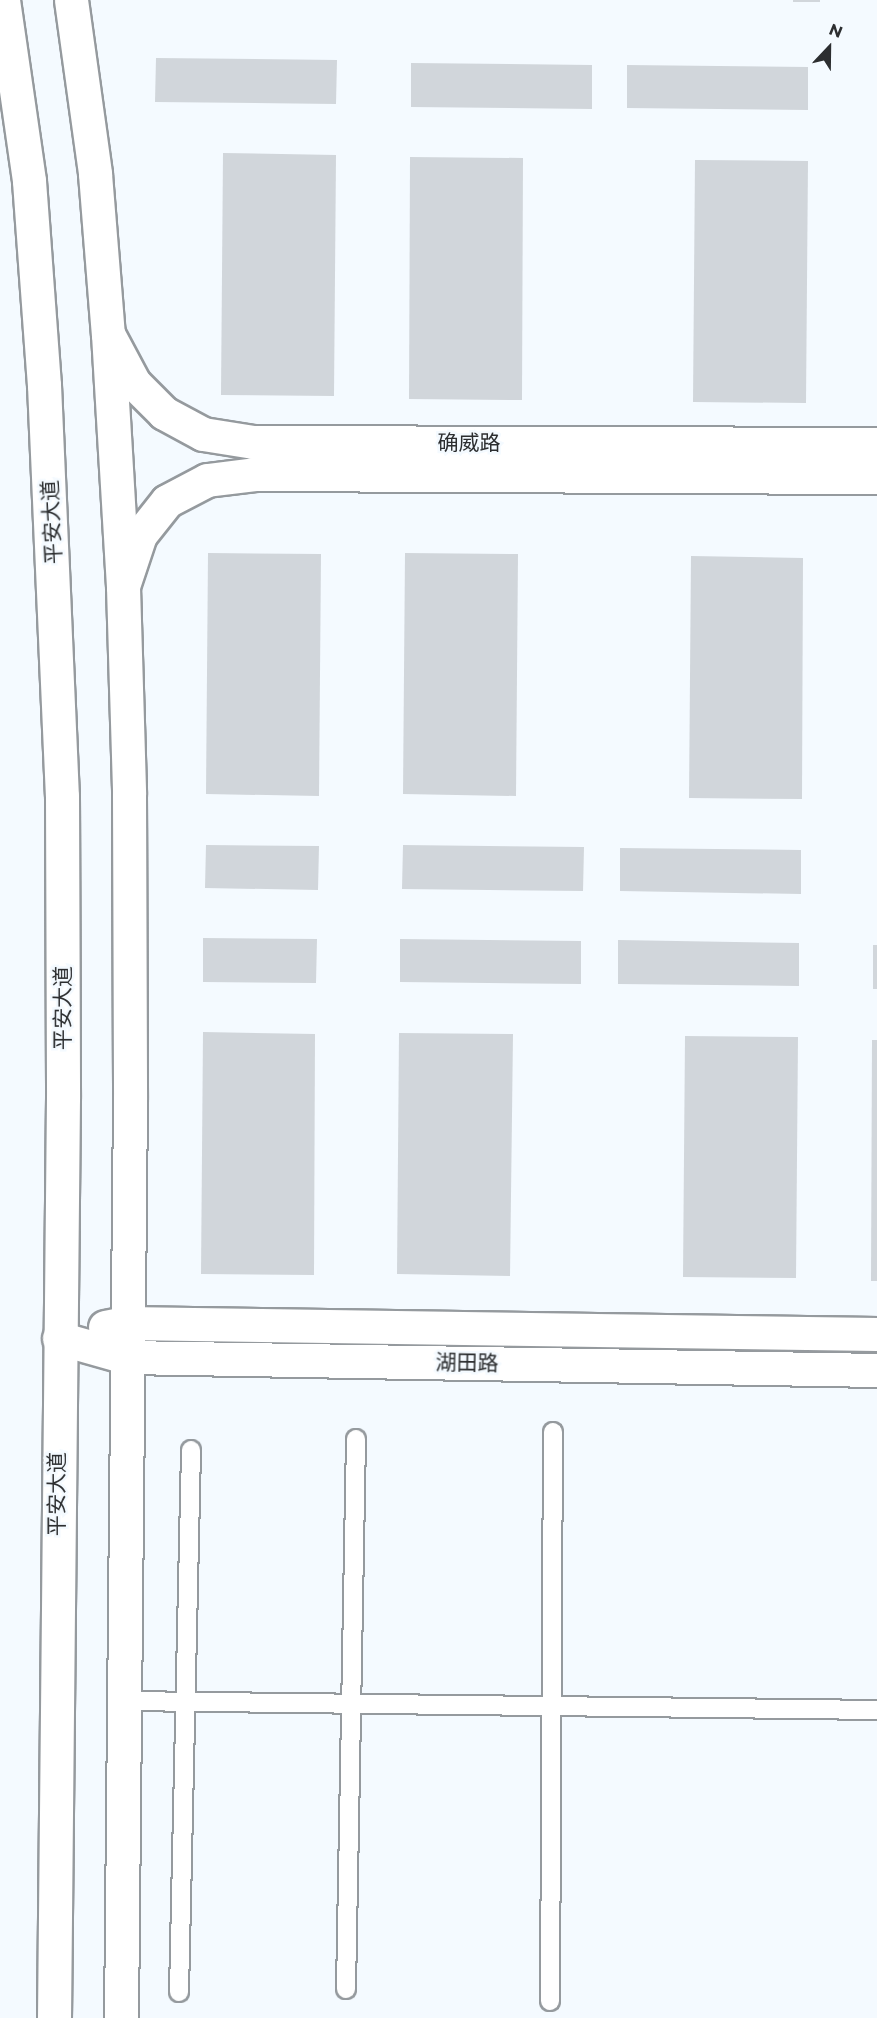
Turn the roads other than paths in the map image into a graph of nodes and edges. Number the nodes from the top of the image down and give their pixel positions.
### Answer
1 (3, 0) edge
2 (71, 0) edge
3 (108, 334) junction
4 (877, 444) edge
5 (877, 477) edge
6 (123, 587) junction
7 (126, 1323) junction
8 (877, 1334) edge
9 (59, 1338) junction
10 (126, 1357) junction
11 (877, 1370) edge
12 (553, 1432) dead end
13 (356, 1439) dead end
14 (191, 1450) dead end
15 (123, 1701) junction
16 (185, 1701) junction
17 (351, 1703) junction
18 (552, 1706) junction
19 (877, 1710) edge
20 (346, 1989) dead end
21 (179, 1992) dead end
22 (550, 2001) dead end
23 (54, 2018) edge
24 (121, 2018) edge

1 - 9 main road, 平安大道
2 - 3 main road
3 - 4 main road, 确威路
3 - 6 main road
5 - 6 main road, 确威路
6 - 7 main road
7 - 8 main road, 湖田路
7 - 9 main road, 湖田路
7 - 10 main road
9 - 10 main road, 湖田路
9 - 23 main road, 平安大道
10 - 11 main road, 湖田路
10 - 15 main road
12 - 18 lane
13 - 17 lane
14 - 16 lane
15 - 16 lane
15 - 24 main road
16 - 17 lane
16 - 21 lane
17 - 18 lane
17 - 20 lane
18 - 19 lane
18 - 22 lane

